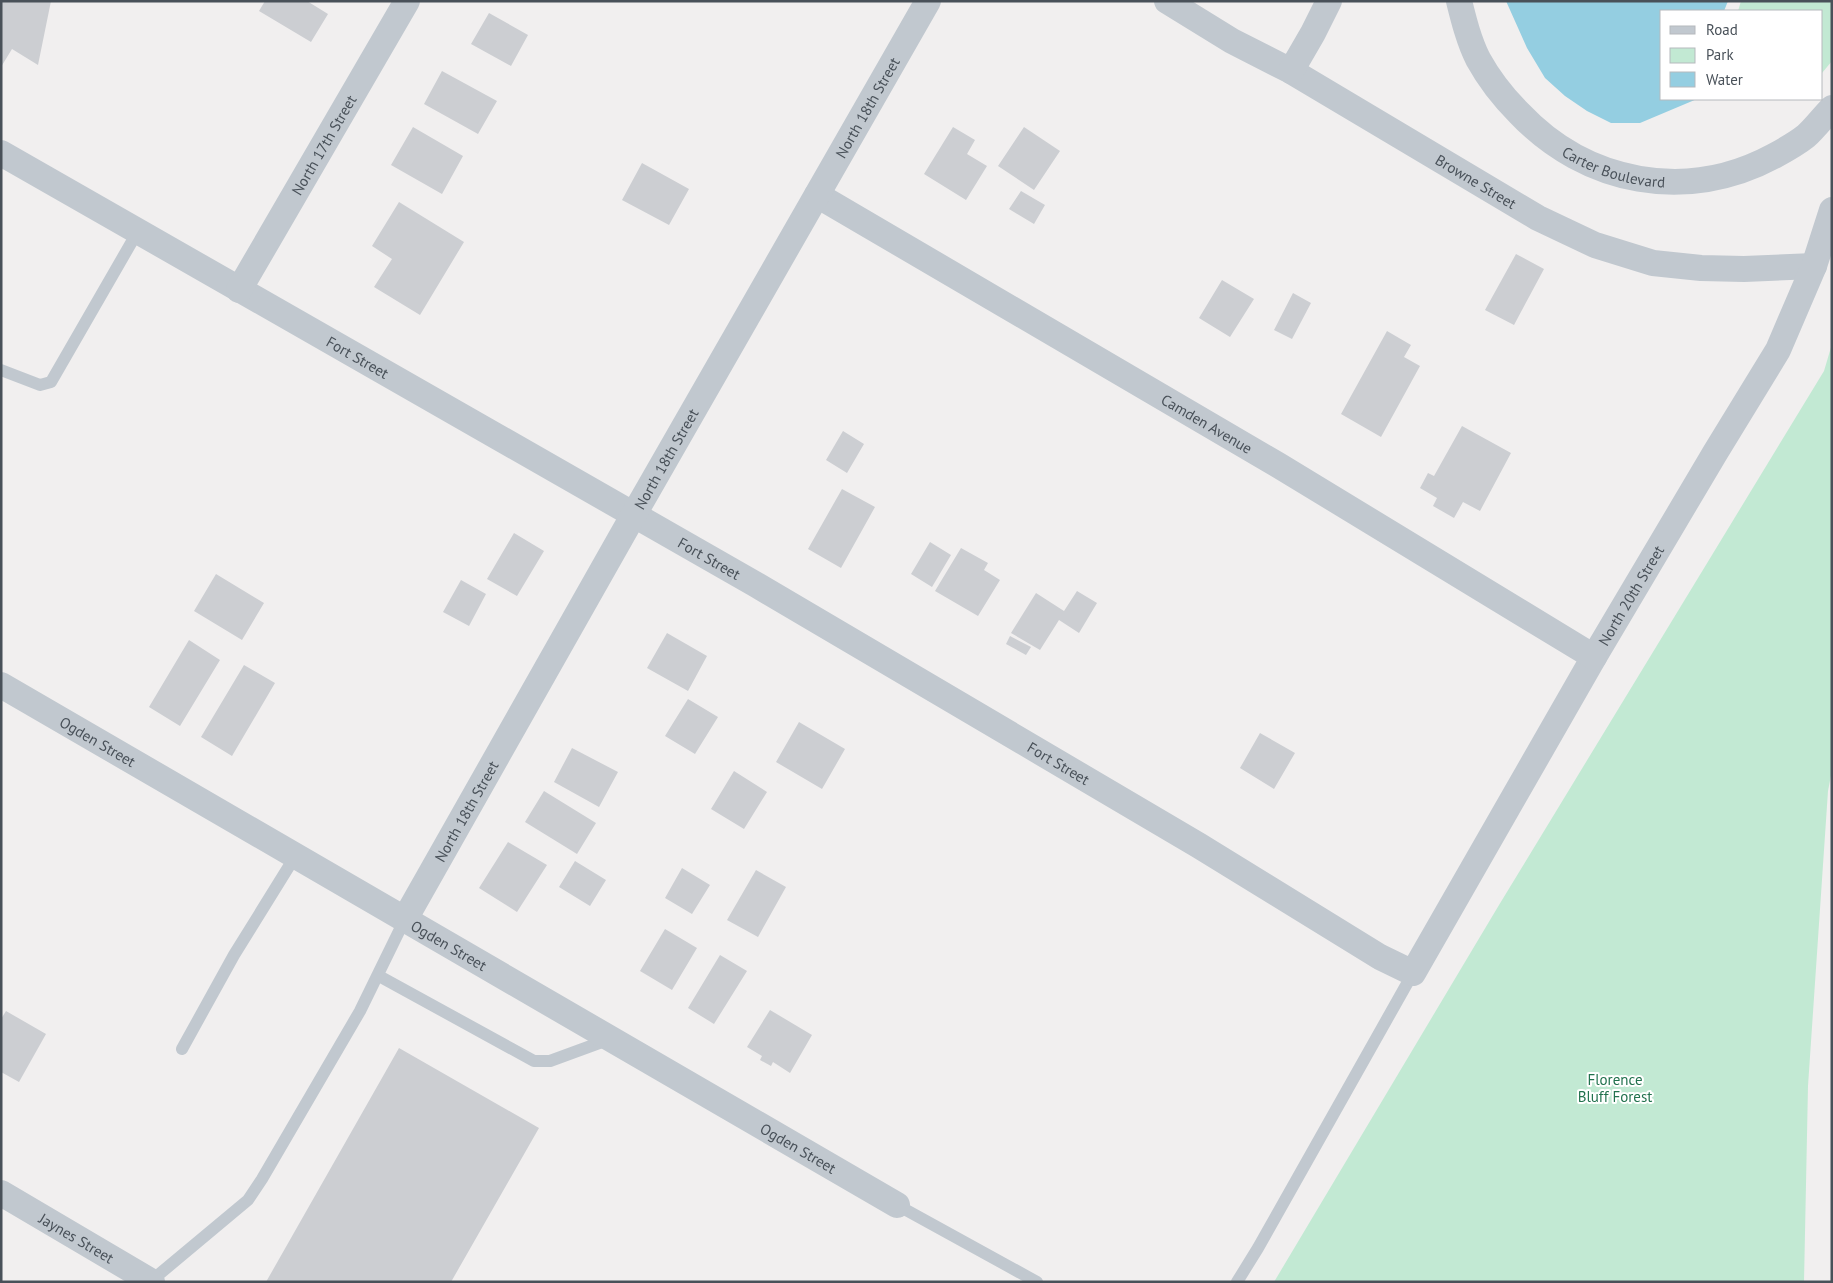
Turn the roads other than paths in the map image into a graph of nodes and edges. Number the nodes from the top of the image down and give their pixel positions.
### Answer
1 (407, 1) edge
2 (928, 1) edge
3 (1167, 1) edge
4 (1328, 1) edge
5 (1459, 1) edge
6 (1291, 71) junction
7 (1832, 108) edge
8 (1, 152) edge
9 (818, 195) junction
10 (1832, 210) edge
11 (138, 231) junction
12 (1814, 266) junction
13 (239, 290) junction
14 (1, 370) edge
15 (633, 516) junction
16 (1594, 657) junction
17 (1, 685) edge
18 (296, 855) junction
19 (405, 919) junction
20 (1413, 973) junction
21 (379, 976) junction
22 (610, 1040) junction
23 (182, 1049) dead end
24 (1, 1193) edge
25 (897, 1205) joint
26 (151, 1282) edge
27 (1037, 1282) edge
28 (1237, 1282) edge

1 - 13 street, North 17th Street
2 - 9 street, North 18th Street
3 - 6 street, Browne Street
4 - 6 street
5 - 7 street, Carter Boulevard
6 - 12 street, Browne Street
8 - 11 street, Fort Street
9 - 15 street, North 18th Street
9 - 16 street, Camden Avenue
10 - 12 street, North 20th Street
11 - 13 street, Fort Street
11 - 14 lane
12 - 16 street, North 20th Street
13 - 15 street, Fort Street
15 - 19 street, North 18th Street
15 - 20 street, Fort Street
16 - 20 street, North 20th Street
17 - 18 street, Ogden Street
18 - 19 street, Ogden Street
18 - 23 lane
19 - 21 lane
19 - 22 street, Ogden Street
20 - 28 lane
21 - 22 lane
21 - 26 lane
22 - 25 street, Ogden Street
24 - 26 street, Jaynes Street
25 - 27 lane

